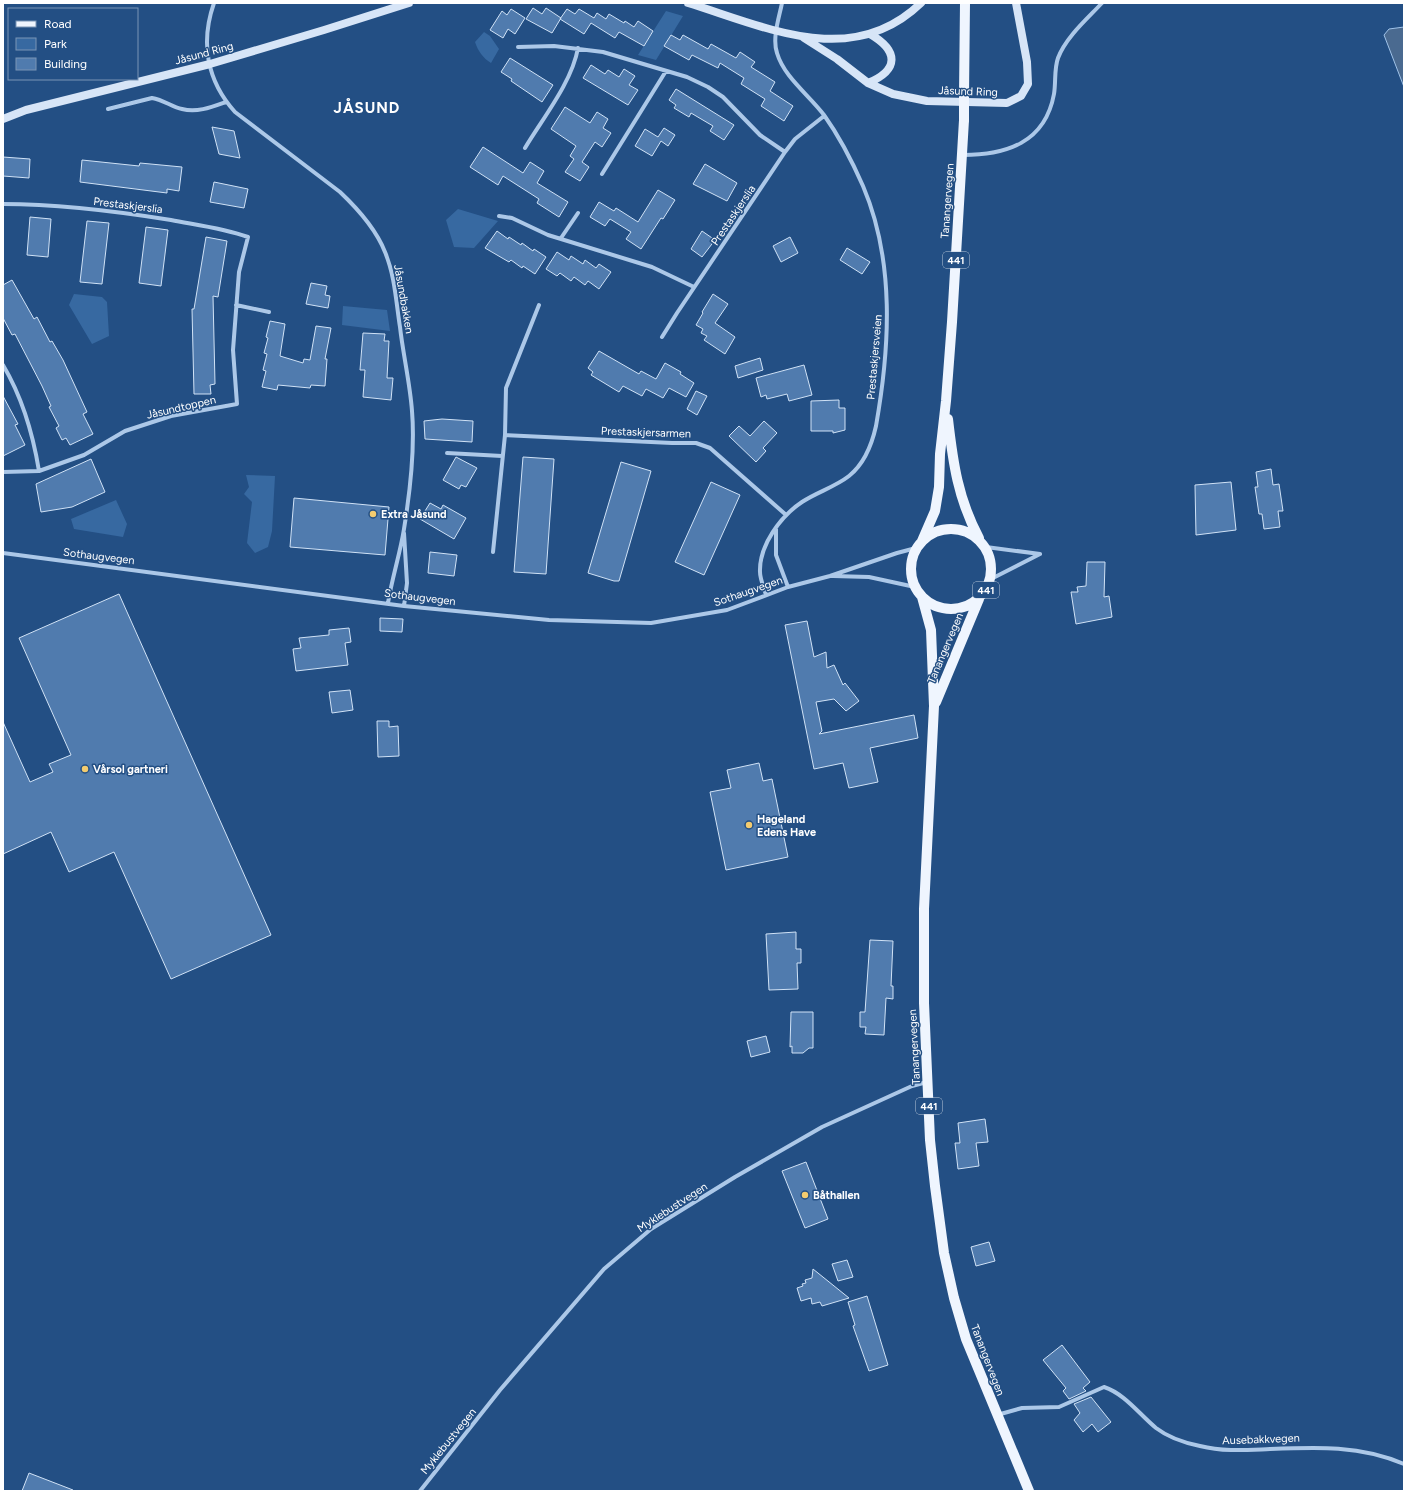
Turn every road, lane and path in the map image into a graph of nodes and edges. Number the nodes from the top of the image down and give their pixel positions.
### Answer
1 (214, 3) edge
2 (409, 3) edge
3 (688, 3) edge
4 (782, 3) edge
5 (921, 3) edge
6 (965, 3) edge
7 (1016, 3) edge
8 (1102, 3) edge
9 (777, 30) junction
10 (870, 34) junction
11 (804, 38) junction
12 (518, 47) dead end
13 (578, 48) junction
14 (210, 64) junction
15 (666, 71) junction
16 (868, 84) junction
17 (226, 102) junction
18 (108, 109) dead end
19 (824, 116) junction
20 (3, 119) edge
21 (525, 148) dead end
22 (785, 152) junction
23 (962, 155) junction
24 (602, 174) dead end
25 (3, 204) edge
26 (578, 213) dead end
27 (499, 216) dead end
28 (248, 237) joint
29 (561, 238) junction
30 (694, 287) junction
31 (236, 305) junction
32 (539, 305) dead end
33 (269, 312) dead end
34 (662, 337) dead end
35 (3, 365) edge
36 (946, 401) junction
37 (505, 436) junction
38 (447, 453) dead end
39 (502, 456) junction
40 (39, 471) junction
41 (3, 472) edge
42 (785, 514) junction
43 (776, 527) junction
44 (404, 529) junction
45 (919, 544) junction
46 (983, 544) junction
47 (493, 552) dead end
48 (3, 553) edge
49 (830, 576) junction
50 (991, 579) junction
51 (788, 587) junction
52 (915, 587) junction
53 (766, 595) junction
54 (922, 597) junction
55 (979, 599) junction
56 (388, 603) junction
57 (404, 606) junction
58 (934, 706) junction
59 (928, 1082) junction
60 (997, 1416) junction
61 (1404, 1464) edge
62 (420, 1491) edge
63 (1029, 1491) edge

1 - 14 street, Jåsundbakken
2 - 14 main road, Jåsund Ring
3 - 9 main road, Jåsund Ring
4 - 9 street, Prestaskjersveien
5 - 10 main road, Jåsund Ring
6 - 23 main road, Tanangervegen / 441, bridge
7 - 16 main road, Jåsund Ring
8 - 23 street
9 - 11 main road, Jåsund Ring
9 - 19 street, Prestaskjersveien
10 - 11 main road, Jåsund Ring
10 - 16 main road
11 - 16 main road, Jåsund Ring
12 - 13 street
13 - 15 street
13 - 21 street
14 - 17 street, Jåsundbakken
14 - 20 main road, Jåsund Ring
15 - 22 street
15 - 24 street
17 - 18 street
17 - 44 street, Jåsundbakken
19 - 22 street, Prestaskjerslia
19 - 42 street, Prestaskjersveien
22 - 30 street, Prestaskjerslia
23 - 36 main road, Tanangervegen / 441
25 - 28 street, Prestaskjerslia
26 - 29 street
27 - 29 street
28 - 31 street, Jåsundtoppen
29 - 30 street
30 - 34 street, Prestaskjerslia
31 - 33 street
31 - 40 street, Jåsundtoppen
32 - 37 street
35 - 40 street
36 - 45 main road, Tanangervegen / 441
36 - 46 main road, Tanangervegen / 441
37 - 39 street
37 - 42 street, Prestaskjersarmen
38 - 39 street
39 - 47 street
40 - 41 street, Jåsundtoppen
42 - 43 street, Prestaskjersveien
43 - 51 street
43 - 53 street, Prestaskjersveien
44 - 56 street, Jåsundbakken
44 - 57 street, Jåsundbakken
45 - 46 main road
45 - 49 street, Sothaugvegen
45 - 52 main road, 441
46 - 50 main road, 441
46 - 50 street
48 - 56 street, Sothaugvegen
49 - 51 street, Sothaugvegen
49 - 52 street, Sothaugvegen
50 - 55 main road, 441
51 - 53 street, Sothaugvegen
52 - 54 main road, 441
53 - 57 street, Sothaugvegen
54 - 55 main road, 441
54 - 58 main road, Tanangervegen / 441
55 - 58 main road, Tanangervegen / 441
56 - 57 street, Sothaugvegen
58 - 59 main road, Tanangervegen / 441
59 - 60 main road, Tanangervegen / 441
59 - 62 street, Myklebustvegen
60 - 61 street, Ausebakkvegen
60 - 63 main road, Tanangervegen / 441

